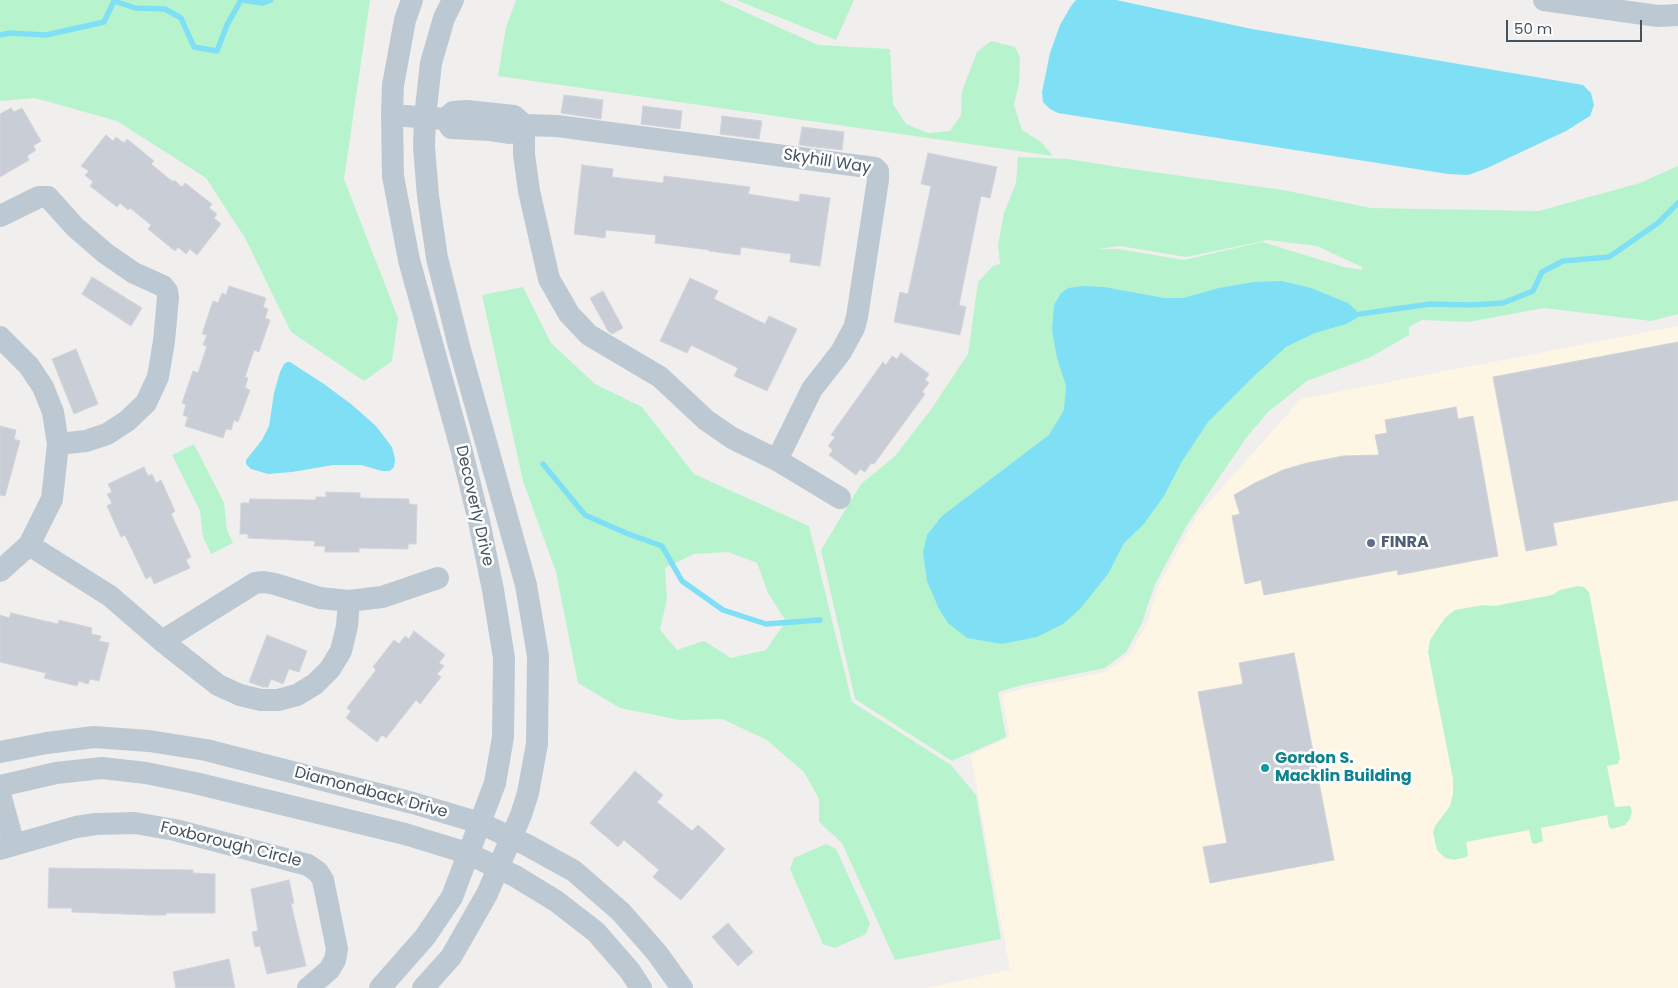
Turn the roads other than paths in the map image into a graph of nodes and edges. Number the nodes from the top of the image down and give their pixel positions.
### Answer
1 (412, 0) edge
2 (453, 0) edge
3 (1544, 0) edge
4 (1678, 15) edge
5 (392, 115) junction
6 (435, 118) junction
7 (524, 125) junction
8 (0, 216) edge
9 (0, 337) edge
10 (58, 444) junction
11 (777, 460) junction
12 (840, 498) dead end
13 (505, 512) junction
14 (479, 521) junction
15 (29, 545) junction
16 (0, 571) edge
17 (438, 578) dead end
18 (349, 601) junction
19 (162, 641) junction
20 (0, 752) edge
21 (0, 786) edge
22 (0, 794) edge
23 (480, 823) junction
24 (511, 838) junction
25 (7, 847) edge
26 (468, 854) junction
27 (499, 868) junction
28 (308, 988) edge
29 (380, 988) edge
30 (423, 988) edge
31 (641, 988) edge
32 (682, 988) edge

1 - 5 street, Decoverly Drive
2 - 6 street, Decoverly Drive
3 - 4 street
5 - 6 street, Skyhill Way
5 - 14 street, Decoverly Drive
6 - 7 street, Skyhill Way
6 - 13 street, Decoverly Drive
7 - 11 street
7 - 11 street, Skyhill Way
8 - 10 street
9 - 10 street
10 - 15 street
11 - 12 street
13 - 14 street
13 - 24 street, Decoverly Drive
14 - 23 street, Decoverly Drive
15 - 16 street
15 - 19 street
17 - 18 street
18 - 19 street
18 - 19 street
20 - 23 street, Diamondback Drive
21 - 26 street, Diamondback Drive
22 - 25 street, Foxborough Circle
23 - 24 street, Diamondback Drive
23 - 26 street, Decoverly Drive
24 - 27 street, Decoverly Drive
24 - 32 street, Diamondback Drive
25 - 28 street, Foxborough Circle
26 - 27 street, Diamondback Drive
26 - 29 street, Decoverly Drive
27 - 30 street, Decoverly Drive
27 - 31 street, Diamondback Drive

